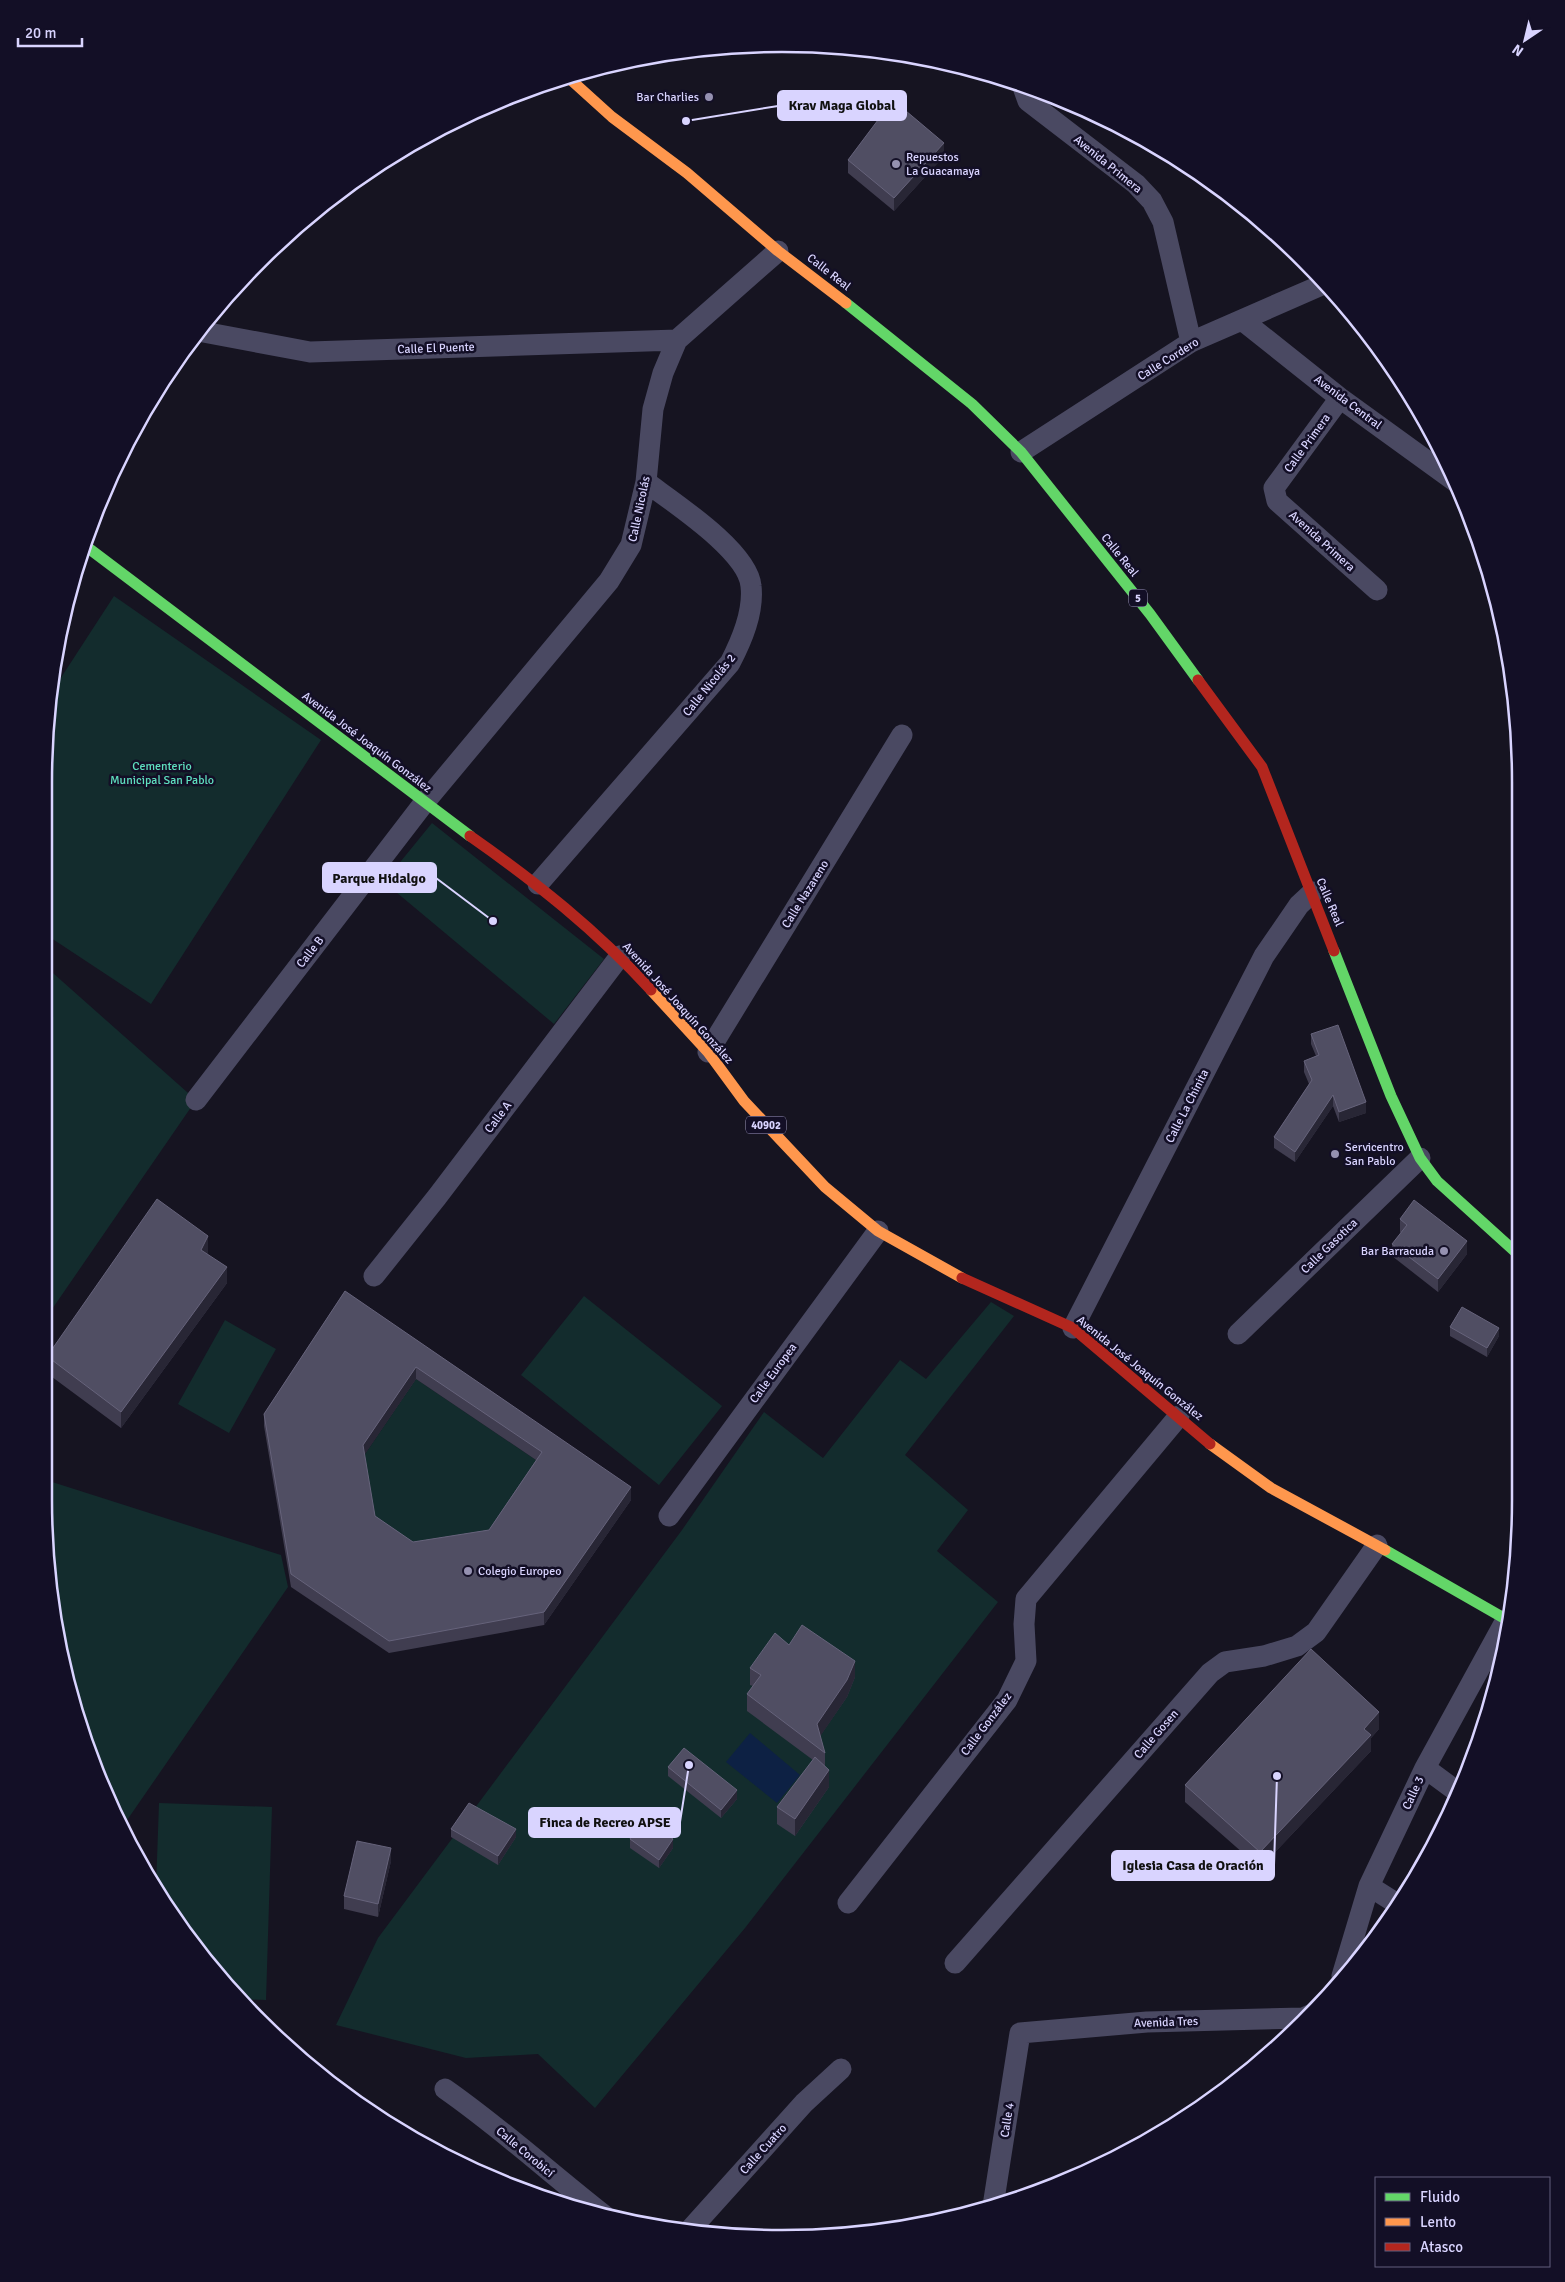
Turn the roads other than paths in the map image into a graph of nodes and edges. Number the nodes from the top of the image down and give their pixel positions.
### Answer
1 (574, 83) edge
2 (1025, 94) edge
3 (778, 251) junction
4 (1317, 285) edge
5 (1242, 320) junction
6 (207, 333) edge
7 (677, 340) junction
8 (1191, 342) junction
9 (1340, 398) junction
10 (1021, 452) junction
11 (1441, 469) edge
12 (646, 482) junction
13 (1274, 488) joint
14 (91, 549) edge
15 (1377, 590) dead end
16 (902, 735) dead end
17 (424, 803) junction
18 (538, 884) junction
19 (1313, 892) junction
20 (620, 956) junction
21 (708, 1052) junction
22 (196, 1100) dead end
23 (1420, 1158) junction
24 (878, 1231) junction
25 (1512, 1249) edge
26 (374, 1276) dead end
27 (1073, 1328) junction
28 (1238, 1334) dead end
29 (1179, 1416) junction
30 (669, 1516) dead end
31 (1377, 1545) junction
32 (1502, 1618) edge
33 (1499, 1637) edge
34 (1425, 1768) junction
35 (1453, 1788) edge
36 (1369, 1886) junction
37 (1392, 1900) edge
38 (848, 1903) dead end
39 (955, 1963) dead end
40 (1346, 1963) edge
41 (1297, 2018) edge
42 (1020, 2033) joint
43 (841, 2069) dead end
44 (444, 2090) dead end
45 (994, 2198) edge
46 (589, 2203) edge
47 (695, 2224) edge

1 - 3 main road, Calle Real / 5
2 - 8 street, Avenida Primera
3 - 7 street, Calle Nicolás
3 - 10 main road, Calle Real / 5
4 - 5 street, Calle Cordero
5 - 8 street, Calle Cordero
5 - 9 street, Avenida Central
6 - 7 street, Calle El Puente
7 - 12 street, Calle Nicolás
8 - 10 street, Calle Cordero
9 - 11 street, Avenida Central
9 - 13 street, Calle Primera
10 - 19 main road, Calle Real / 5
12 - 17 street, Calle Nicolás
12 - 18 street, Calle Nicolás 2
13 - 15 street, Avenida Primera
14 - 17 main road, Avenida José Joaquín González / 40902
16 - 21 street, Calle Nazareno
17 - 18 main road, Avenida José Joaquín González / 40902
17 - 22 street, Calle B
18 - 20 main road, Avenida José Joaquín González / 40902
19 - 23 main road, Calle Real / 5
19 - 27 street, Calle La Chinita
20 - 21 main road, Avenida José Joaquín González / 40902
20 - 26 street, Calle A
21 - 24 main road, Avenida José Joaquín González / 40902
23 - 25 main road, Calle Real / 5
23 - 28 street, Calle Gasotica
24 - 27 main road, Avenida José Joaquín González / 40902
24 - 30 street, Calle Europea
27 - 29 main road, Avenida José Joaquín González / 40902
29 - 31 main road, Avenida José Joaquín González / 40902
29 - 38 street, Calle González
31 - 32 main road, Avenida José Joaquín González / 40902
31 - 39 street, Calle Gosen
33 - 34 street, Calle 3
34 - 35 street
34 - 36 street, Calle 3
36 - 37 street
36 - 40 street, Calle 3
41 - 42 street, Avenida Tres
42 - 45 street, Calle 4
43 - 47 street, Calle Cuatro
44 - 46 street, Calle Corobicí

